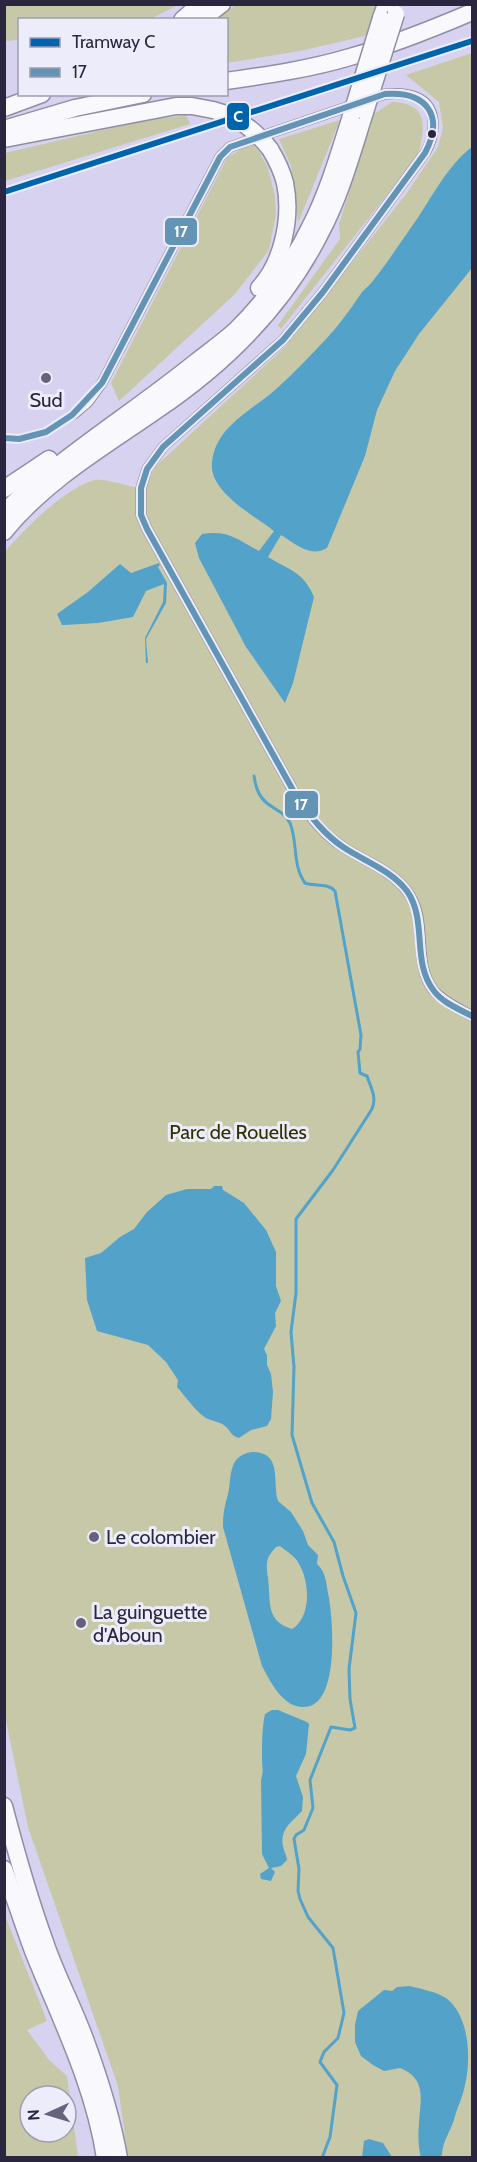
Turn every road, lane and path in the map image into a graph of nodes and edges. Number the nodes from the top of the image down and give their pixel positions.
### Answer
1 (200, 4) edge
2 (222, 4) edge
3 (467, 4) edge
4 (390, 10) edge
5 (472, 12) edge
6 (184, 18) edge
7 (204, 18) edge
8 (228, 70) edge
9 (228, 81) edge
10 (37, 96) edge
11 (90, 96) edge
12 (133, 96) edge
13 (4, 108) edge
14 (358, 114) junction
15 (4, 119) edge
16 (4, 129) edge
17 (4, 139) edge
18 (173, 381) junction
19 (74, 414) dead end
20 (4, 489) edge
21 (4, 512) edge
22 (4, 532) edge
23 (472, 1016) edge
24 (4, 1806) edge
25 (4, 1869) edge
26 (105, 2157) edge
27 (119, 2157) edge

1 - 6 highway
2 - 7 highway
3 - 8 highway
4 - 14 highway, bridge
5 - 9 highway
10 - 13 highway
11 - 15 highway
12 - 16 highway
14 - 18 highway
14 - 22 highway
17 - 18 highway, bridge
18 - 20 highway
18 - 21 highway
19 - 23 street
24 - 27 highway
25 - 26 highway

